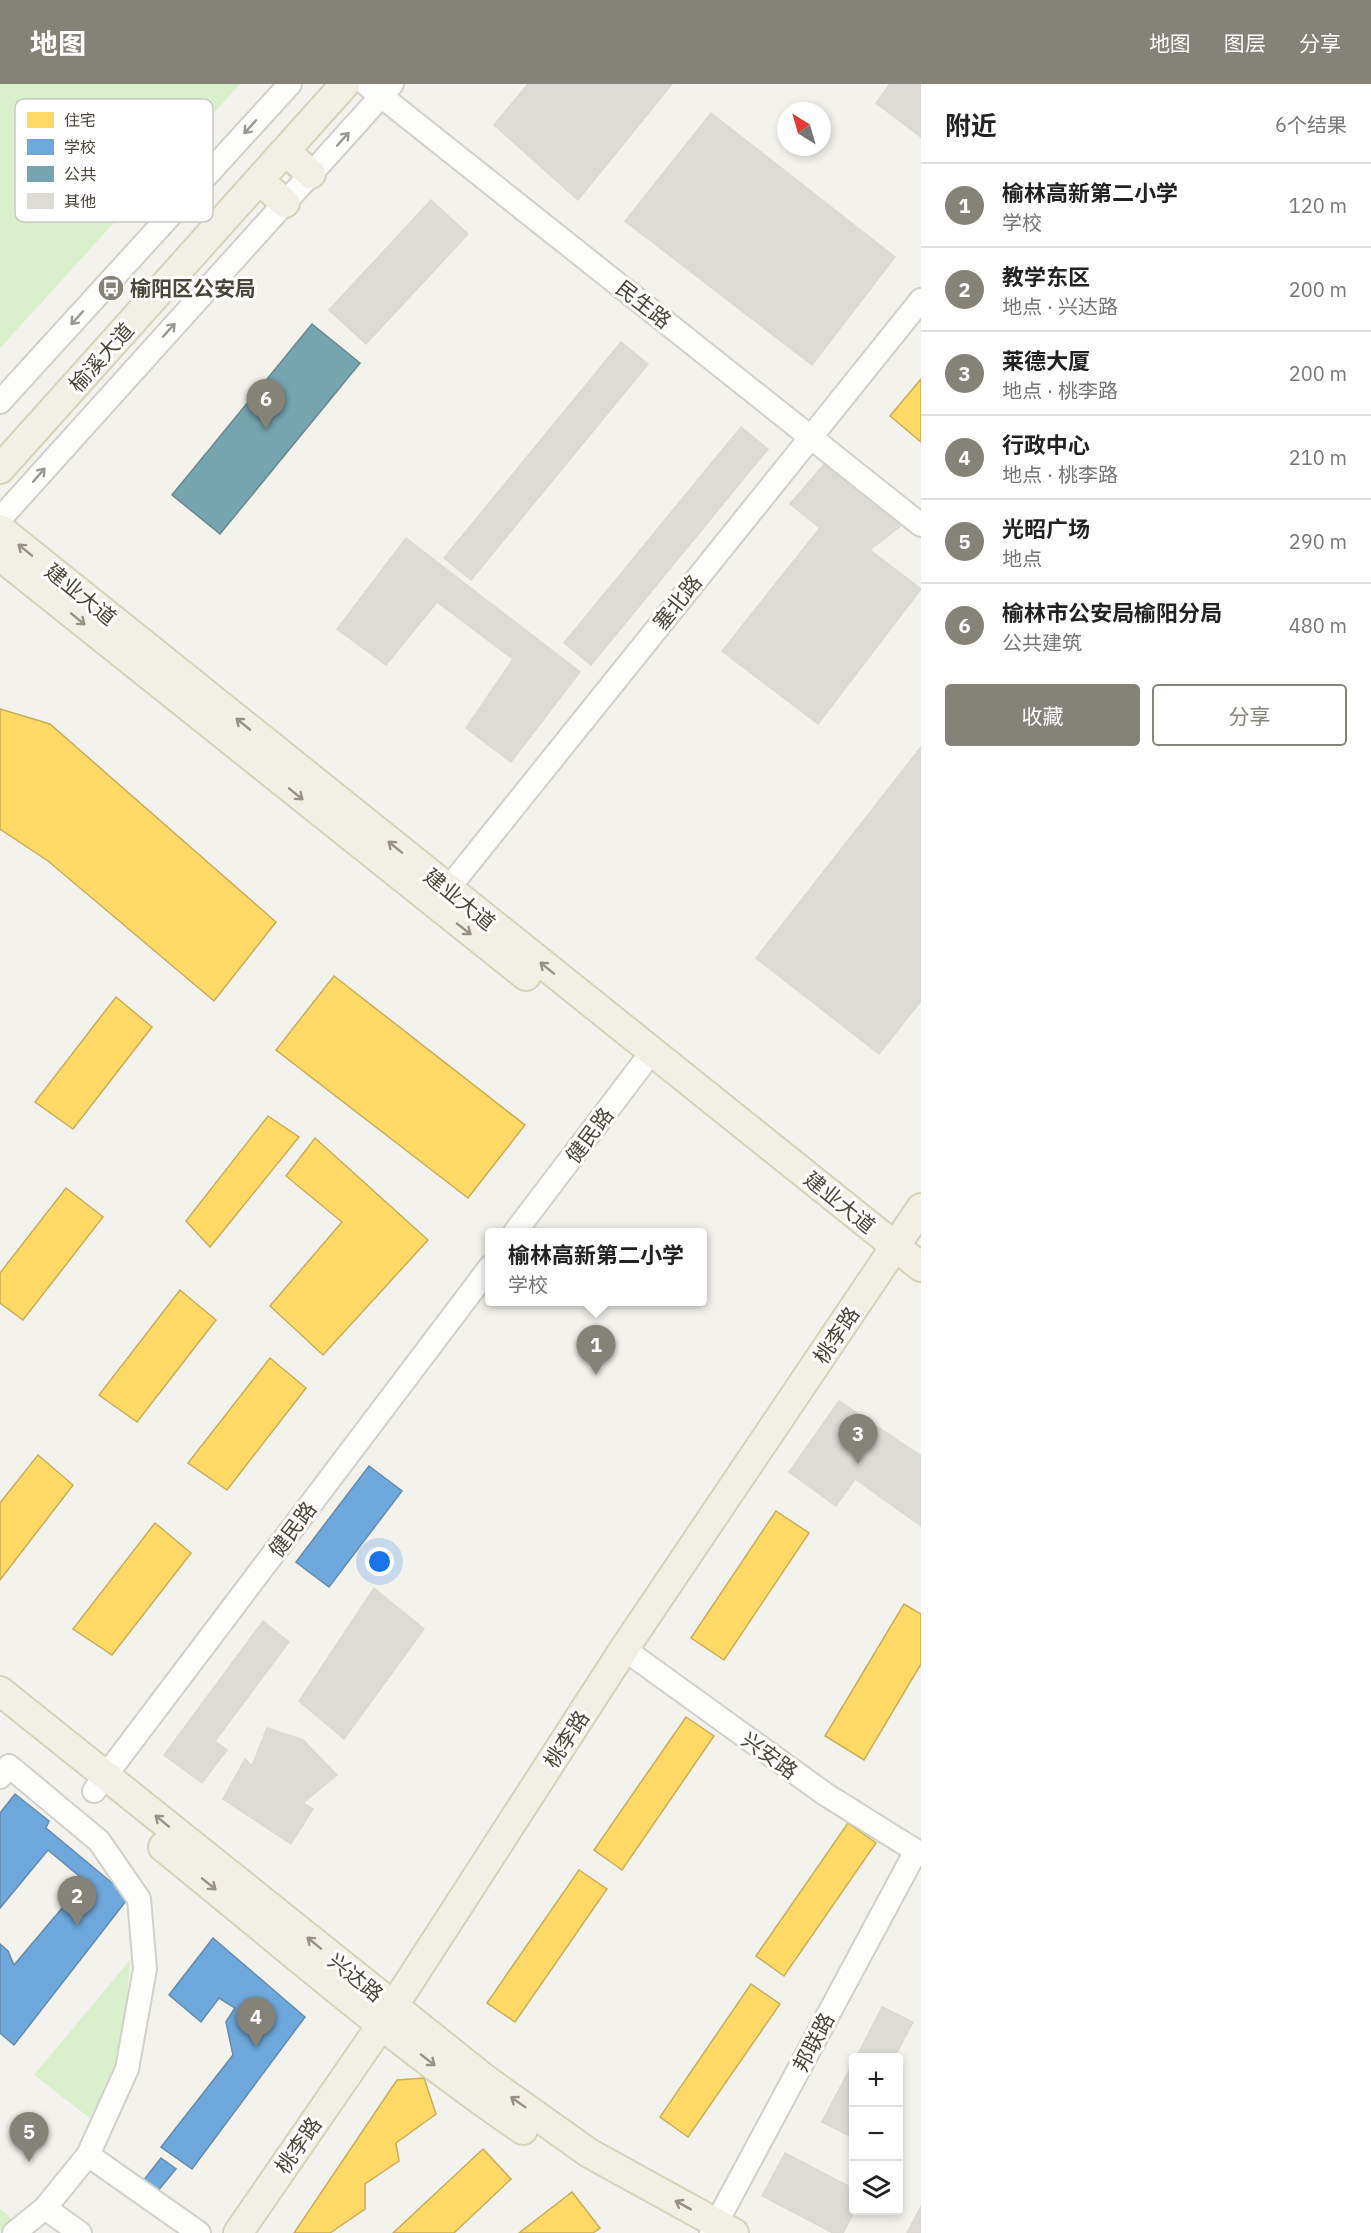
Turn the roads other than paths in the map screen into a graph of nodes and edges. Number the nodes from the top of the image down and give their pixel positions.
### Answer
1 (290, 84) edge
2 (324, 84) edge
3 (345, 84) edge
4 (380, 88) edge
5 (285, 151) junction
6 (213, 168) edge
7 (311, 174) junction
8 (259, 180) junction
9 (285, 203) junction
10 (213, 206) edge
11 (164, 222) edge
12 (198, 222) edge
13 (921, 300) edge
14 (0, 402) edge
15 (810, 436) junction
16 (0, 439) edge
17 (0, 469) edge
18 (0, 519) edge
19 (921, 525) edge
20 (0, 529) edge
21 (0, 556) edge
22 (441, 897) junction
23 (641, 1066) junction
24 (921, 1208) edge
25 (519, 1228) edge
26 (891, 1254) junction
27 (921, 1267) edge
28 (485, 1272) edge
29 (921, 1290) edge
30 (624, 1650) junction
31 (0, 1691) edge
32 (0, 1715) edge
33 (5, 1772) edge
34 (100, 1783) junction
35 (918, 1852) edge
36 (387, 2015) junction
37 (88, 2155) junction
38 (45, 2208) junction
39 (714, 2230) edge
40 (14, 2233) edge
41 (80, 2233) edge
42 (199, 2233) edge
43 (238, 2233) edge

1 -> 6 street
2 - 10 main road, 榆溪大道
3 - 5 main road, 榆溪大道
7 -> 4 street
4 - 15 street, 民生路
5 - 7 main road
5 - 8 main road, 榆溪大道
7 - 9 street
8 - 9 main road
8 - 17 main road, 榆溪大道
18 -> 9 street
11 -> 14 street
12 - 16 main road, 榆溪大道
13 - 15 street, 塞北路
15 - 19 street, 民生路
15 - 22 street, 塞北路
22 -> 20 main road, 建业大道
21 -> 22 main road, 建业大道
22 -> 23 main road, 建业大道
26 -> 22 main road, 建业大道
23 - 25 street, 健民路
23 - 26 main road, 建业大道
24 - 26 main road, 桃李路
26 - 27 main road, 建业大道
26 - 29 main road, 建业大道
26 - 30 main road, 桃李路
28 - 34 street, 健民路
30 - 35 street, 兴安路
30 - 36 main road, 桃李路
31 - 34 main road, 兴达路
32 - 34 main road, 兴达路
33 - 37 street
34 - 36 main road, 兴达路
35 - 39 street, 邦联路
36 - 39 main road, 兴达路
36 - 43 main road, 桃李路
37 - 38 street
37 - 42 street
38 - 40 street
38 - 41 street

